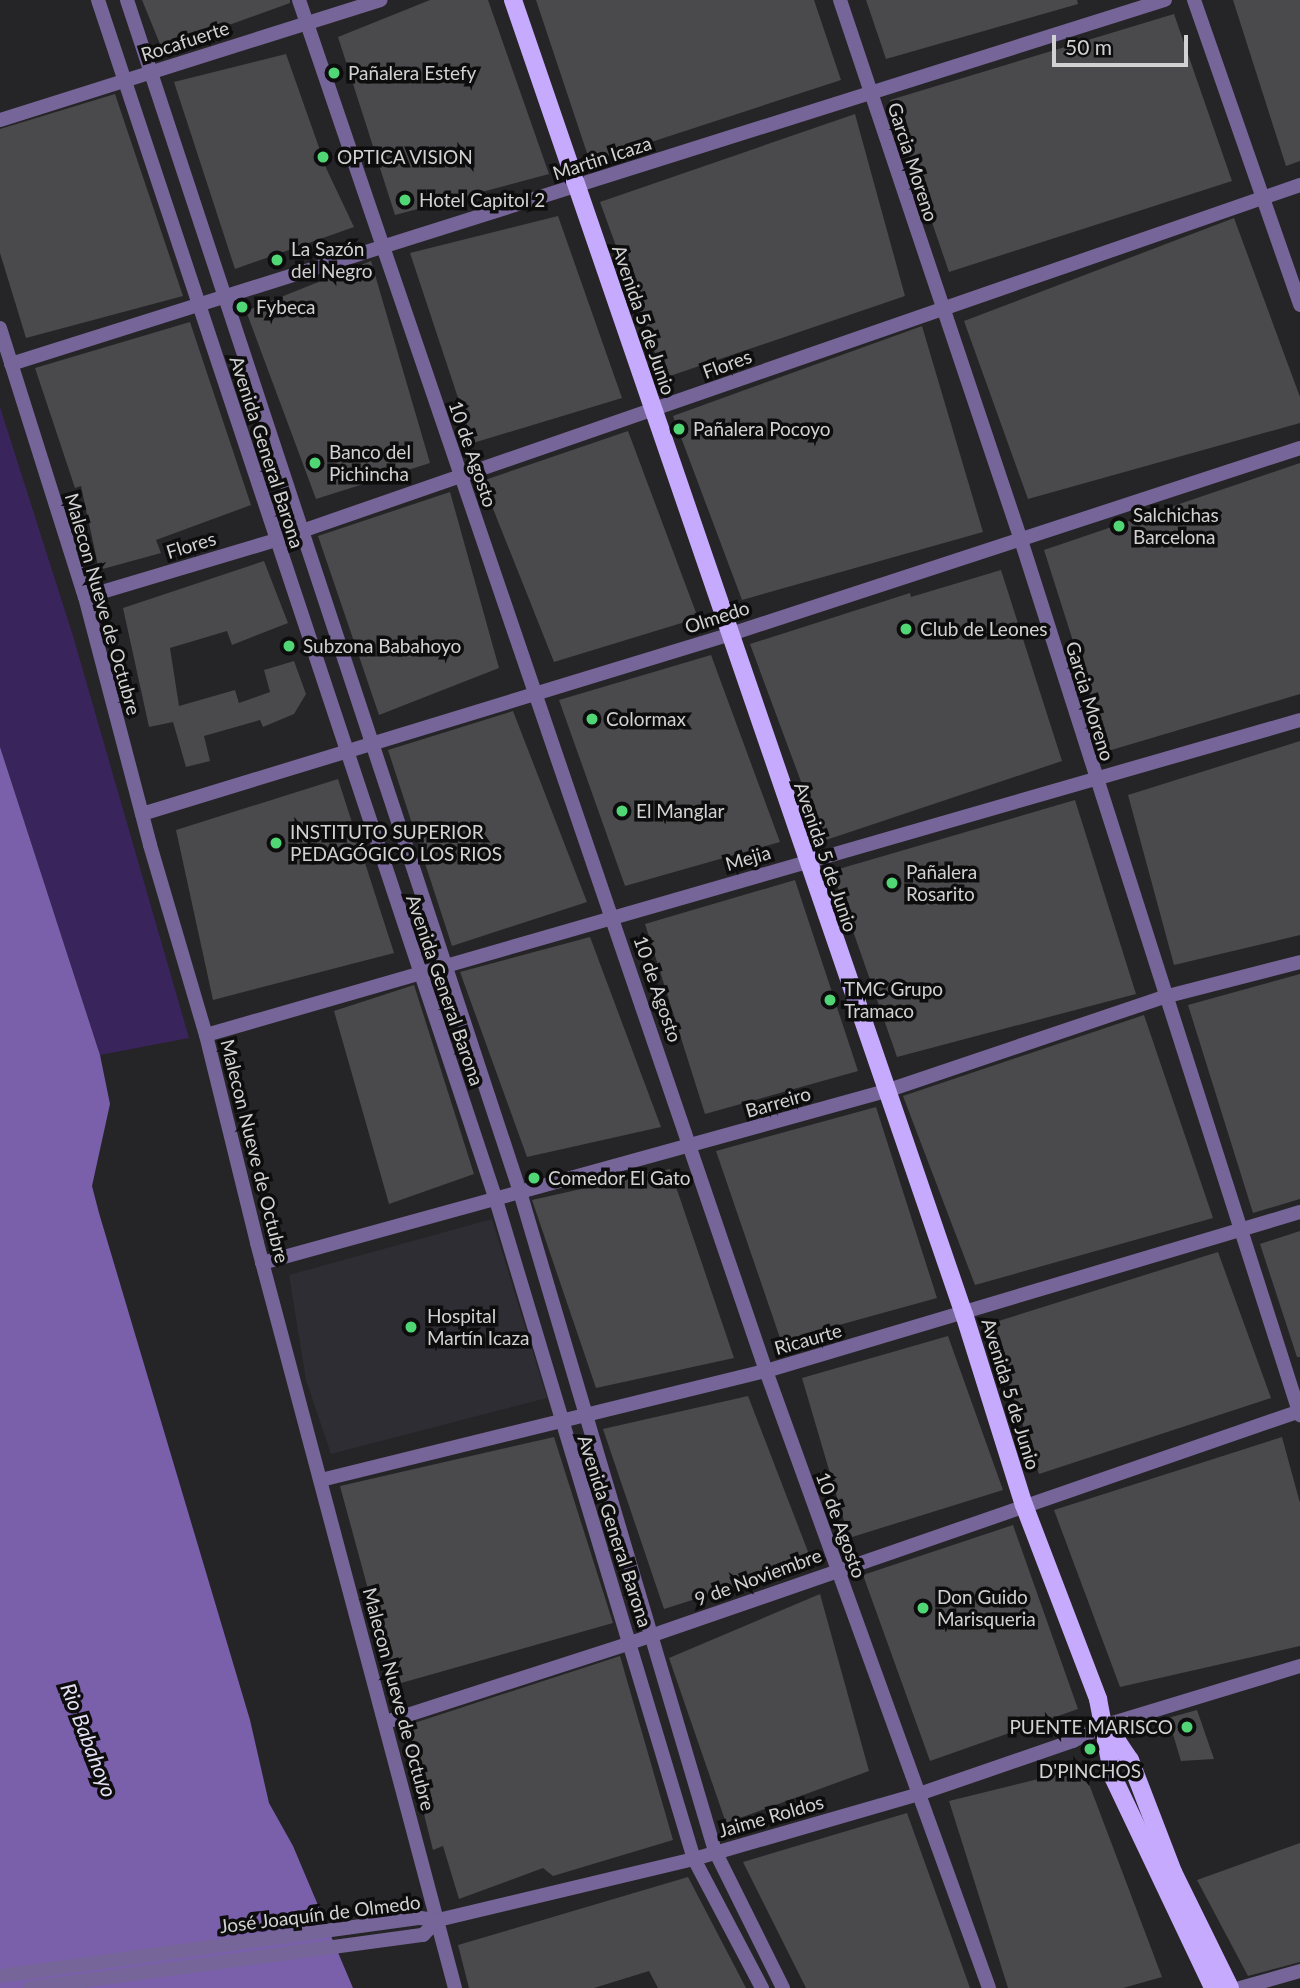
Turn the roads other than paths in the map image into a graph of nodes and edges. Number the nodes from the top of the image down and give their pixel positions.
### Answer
1 (98, 0) edge
2 (127, 0) edge
3 (299, 0) edge
4 (382, 0) edge
5 (513, 0) edge
6 (840, 0) edge
7 (1165, 0) edge
8 (1194, 0) edge
9 (307, 23) junction
10 (152, 72) junction
11 (125, 80) junction
12 (870, 93) junction
13 (0, 120) edge
14 (1300, 185) edge
15 (576, 187) junction
16 (1266, 197) junction
17 (385, 247) junction
18 (228, 297) junction
19 (1300, 305) edge
20 (199, 306) junction
21 (941, 310) junction
22 (0, 328) edge
23 (10, 364) junction
24 (652, 410) junction
25 (1300, 448) edge
26 (459, 476) junction
27 (303, 530) junction
28 (1020, 537) junction
29 (276, 540) junction
30 (85, 597) junction
31 (728, 635) junction
32 (534, 691) junction
33 (1300, 720) edge
34 (372, 742) junction
35 (346, 751) junction
36 (1094, 779) junction
37 (142, 814) junction
38 (805, 862) junction
39 (614, 917) junction
40 (1300, 962) edge
41 (444, 966) junction
42 (418, 973) junction
43 (1164, 997) junction
44 (206, 1035) junction
45 (886, 1091) junction
46 (692, 1147) junction
47 (520, 1192) junction
48 (496, 1200) junction
49 (1300, 1212) edge
50 (1242, 1229) junction
51 (262, 1263) junction
52 (964, 1314) junction
53 (766, 1371) junction
54 (1300, 1412) edge
55 (584, 1418) junction
56 (561, 1424) junction
57 (321, 1480) junction
58 (1024, 1505) junction
59 (836, 1570) junction
60 (652, 1636) junction
61 (630, 1643) junction
62 (1300, 1666) edge
63 (386, 1723) junction
64 (1107, 1725) junction
65 (919, 1794) junction
66 (715, 1851) junction
67 (694, 1859) junction
68 (438, 1920) junction
69 (1300, 1970) edge
70 (0, 1976) edge
71 (30, 1988) edge
72 (455, 1988) edge
73 (762, 1988) edge
74 (783, 1988) edge
75 (989, 1988) edge
76 (1213, 1988) edge
77 (1230, 1988) edge
78 (1240, 1988) edge

1 - 11 street, Avenida General Barona
2 - 10 street, Avenida General Barona
3 - 9 street, 10 de Agosto
4 - 9 street, Rocafuerte
5 - 15 main road, Avenida 5 de Junio
6 - 12 street, Garcia Moreno
7 - 12 street, Martin Icaza
8 - 16 street
9 - 10 street, Rocafuerte
9 - 17 street, 10 de Agosto
10 - 11 street, Rocafuerte
10 - 18 street, Avenida General Barona
11 - 13 street, Rocafuerte
11 - 20 street, Avenida General Barona
12 - 15 street, Martin Icaza
12 - 21 street, Garcia Moreno
14 - 16 street, Flores
15 - 17 street, Martin Icaza
15 - 24 main road, Avenida 5 de Junio
16 - 19 street
16 - 21 street, Flores
17 - 18 street, Martin Icaza
17 - 26 street, 10 de Agosto
18 - 20 street, Martin Icaza
18 - 27 street, Avenida General Barona
20 - 23 street, Martin Icaza
20 - 29 street, Avenida General Barona
21 - 24 street, Flores
21 - 28 street, Garcia Moreno
22 - 23 street, Malecon Nueve de Octubre
23 - 30 street, Malecon Nueve de Octubre
24 - 26 street, Flores
24 - 31 main road, Avenida 5 de Junio
25 - 28 street, Olmedo
26 - 27 street, Flores
26 - 32 street, 10 de Agosto
27 - 29 street, Flores
27 - 34 street, Avenida General Barona
28 - 31 street, Olmedo
28 - 36 street, Garcia Moreno
29 - 30 street, Flores
29 - 35 street, Avenida General Barona
30 - 37 street, Malecon Nueve de Octubre
31 - 32 street, Olmedo
31 - 38 main road, Avenida 5 de Junio
32 - 34 street, Olmedo
32 - 39 street, 10 de Agosto
33 - 36 street, Mejia
34 - 35 street, Olmedo
34 - 41 street, Avenida General Barona
35 - 37 street, Olmedo
35 - 42 street, Avenida General Barona
36 - 38 street, Mejia
36 - 43 street, Garcia Moreno
37 - 44 street, Malecon Nueve de Octubre
38 - 39 street, Mejia
38 - 45 main road, Avenida 5 de Junio
39 - 41 street, Mejia
39 - 46 street, 10 de Agosto
40 - 43 street, Barreiro
41 - 42 street, Mejia
41 - 47 street, Avenida General Barona
42 - 44 street, Mejia
42 - 48 street, Avenida General Barona
43 - 45 street, Barreiro
43 - 50 street, Garcia Moreno
44 - 51 street, Malecon Nueve de Octubre
45 - 46 street, Barreiro
45 - 52 main road, Avenida 5 de Junio
46 - 47 street, Barreiro
46 - 53 street, 10 de Agosto
47 - 48 street, Barreiro
47 - 55 street, Avenida General Barona
48 - 51 street, Barreiro
48 - 56 street, Avenida General Barona
49 - 50 street, Ricaurte
50 - 52 street, Ricaurte
50 - 54 street, Garcia Moreno
51 - 57 street, Malecon Nueve de Octubre
52 - 53 street, Ricaurte
52 - 58 main road, Avenida 5 de Junio
53 - 55 street, Ricaurte
53 - 59 street, 10 de Agosto
54 - 58 street, 9 de Noviembre
55 - 56 street, Ricaurte
55 - 60 street, Avenida General Barona
56 - 57 street, Ricaurte
56 - 61 street, Avenida General Barona
57 - 63 street, Malecon Nueve de Octubre
58 - 59 street, 9 de Noviembre
58 - 64 main road, Avenida 5 de Junio
59 - 60 street, 9 de Noviembre
59 - 65 street, 10 de Agosto
60 - 61 street, 9 de Noviembre
60 - 66 street, Avenida General Barona
61 - 63 street, 9 de Noviembre
61 - 67 street, Avenida General Barona
62 - 64 street, Jaime Roldos
63 - 68 street, Malecon Nueve de Octubre
64 - 65 street, Jaime Roldos
64 - 76 main road, Avenida 5 de Junio
64 - 77 main road, Avenida 5 de Junio
65 - 66 street, Jaime Roldos
65 - 75 street, 10 de Agosto
66 - 67 street, Jaime Roldos
66 - 74 street, Avenida General Barona
67 - 68 street, Jaime Roldos
67 - 73 street, Avenida General Barona
68 - 70 street, José Joaquín de Olmedo
68 - 71 street, José Joaquín de Olmedo
68 - 72 street, Malecon Nueve de Octubre
69 - 78 street

